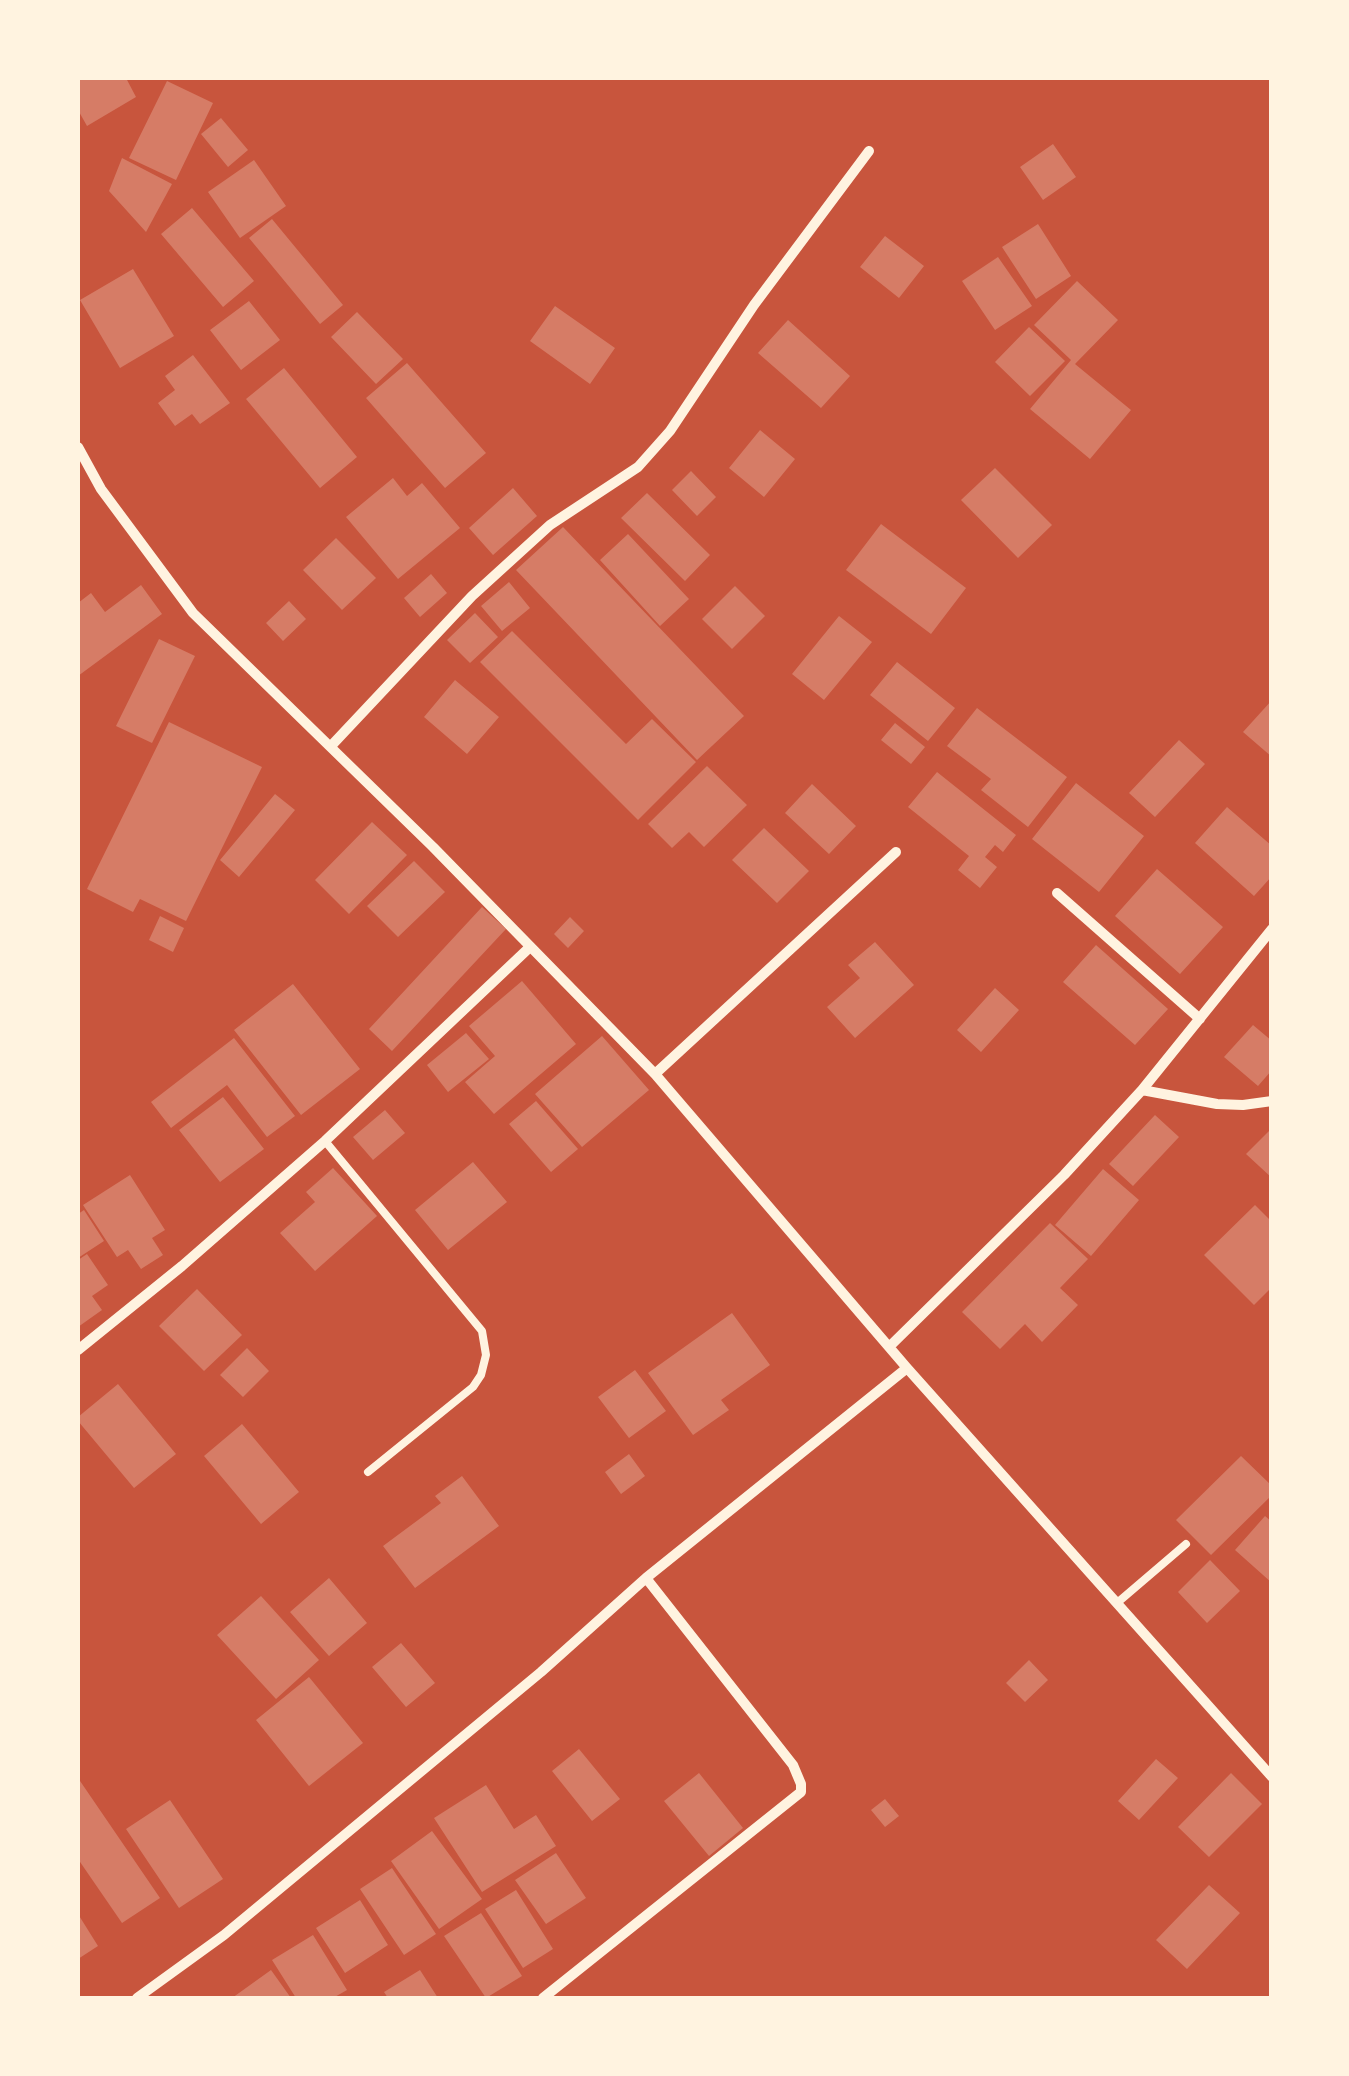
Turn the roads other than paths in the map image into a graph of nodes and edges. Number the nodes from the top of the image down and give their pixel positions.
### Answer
1 (868, 151) dead end
2 (78, 447) edge
3 (331, 746) junction
4 (896, 852) dead end
5 (1057, 894) dead end
6 (1272, 929) edge
7 (530, 947) junction
8 (1200, 1019) junction
9 (655, 1074) junction
10 (1142, 1090) junction
11 (1272, 1100) edge
12 (325, 1141) junction
13 (889, 1347) junction
14 (78, 1350) edge
15 (907, 1368) junction
16 (368, 1472) dead end
17 (1186, 1544) dead end
18 (646, 1578) junction
19 (1116, 1604) junction
20 (1272, 1777) edge
21 (137, 1998) edge
22 (543, 1998) edge

1 - 3 street
2 - 3 street
3 - 7 street
4 - 9 street
5 - 8 street
6 - 8 street
7 - 9 street
7 - 12 street
8 - 10 street
9 - 13 street
10 - 11 street
10 - 13 street
12 - 14 street
12 - 16 lane
13 - 15 street
15 - 18 street
15 - 19 street
17 - 19 lane
18 - 21 street
18 - 22 street
19 - 20 street

